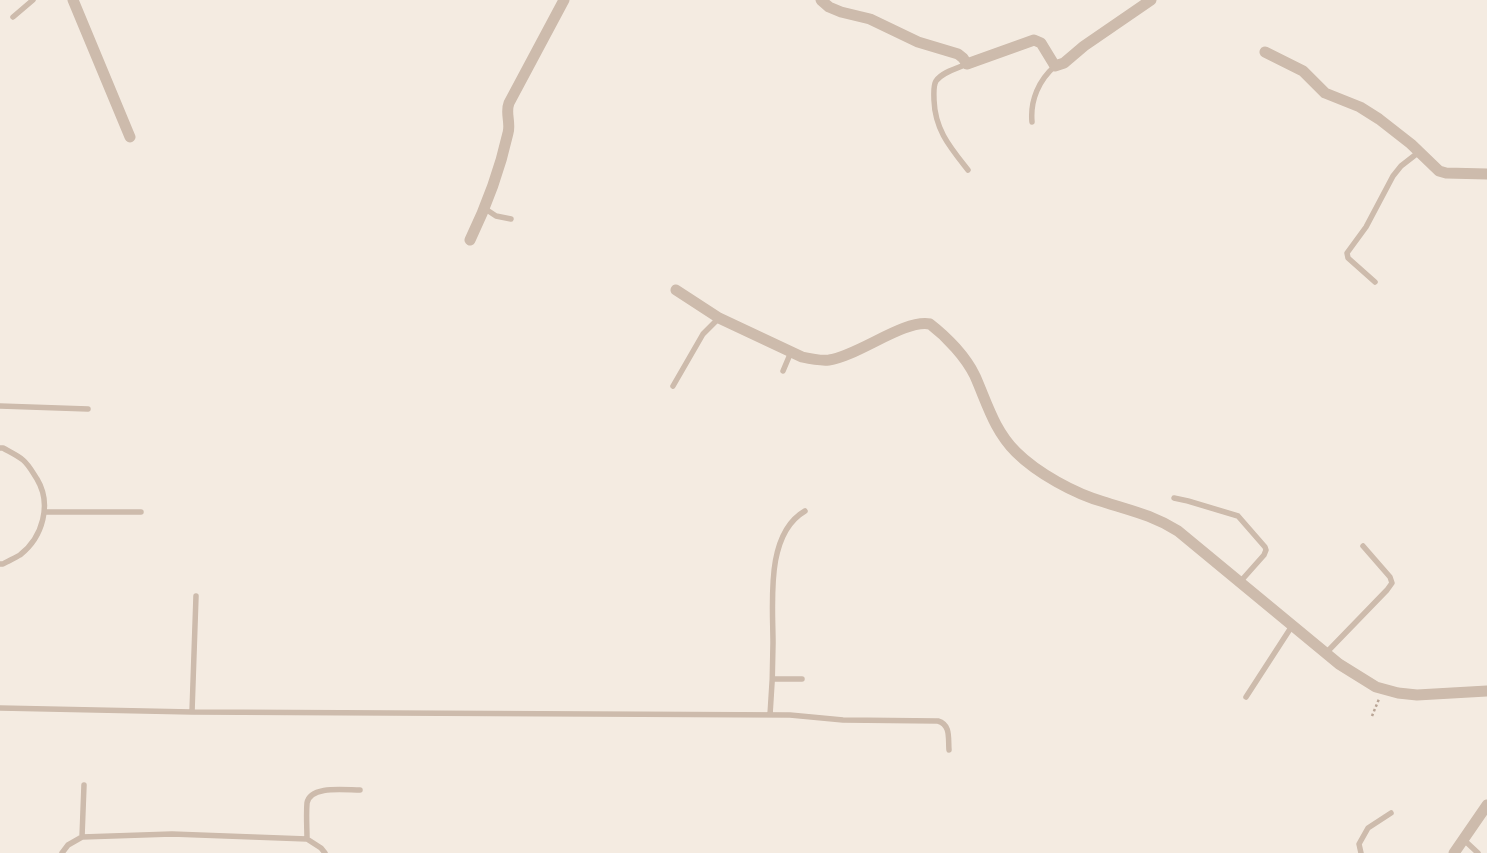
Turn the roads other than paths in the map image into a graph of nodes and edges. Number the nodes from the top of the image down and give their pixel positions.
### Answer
1 (33, 0) edge
2 (73, 0) edge
3 (564, 0) edge
4 (821, 0) edge
5 (1150, 0) edge
6 (13, 17) dead end
7 (1265, 52) dead end
8 (967, 64) junction
9 (1055, 66) junction
10 (1032, 122) dead end
11 (130, 137) dead end
12 (1419, 152) junction
13 (968, 170) dead end
14 (1487, 174) edge
15 (484, 208) junction
16 (511, 219) dead end
17 (470, 240) dead end
18 (1375, 282) dead end
19 (676, 290) dead end
20 (719, 318) junction
21 (791, 352) junction
22 (783, 371) dead end
23 (673, 386) dead end
24 (0, 406) edge
25 (88, 409) dead end
26 (0, 448) edge
27 (1174, 498) dead end
28 (805, 511) dead end
29 (45, 512) junction
30 (141, 512) dead end
31 (1363, 546) dead end
32 (0, 564) edge
33 (1240, 582) junction
34 (196, 596) dead end
35 (1292, 626) junction
36 (1326, 653) junction
37 (773, 679) junction
38 (802, 679) dead end
39 (1487, 691) edge
40 (1246, 697) dead end
41 (0, 708) edge
42 (192, 712) junction
43 (770, 715) junction
44 (949, 750) dead end
45 (84, 785) dead end
46 (360, 790) dead end
47 (1486, 808) edge
48 (1391, 813) dead end
49 (82, 836) junction
50 (307, 839) junction
51 (1463, 839) junction
52 (62, 853) edge
53 (325, 853) edge
54 (1361, 853) edge
55 (1454, 853) edge
56 (1478, 853) edge

1 - 6 lane
2 - 11 street
3 - 15 street
4 - 8 street
5 - 9 street
7 - 12 street
8 - 9 street
8 - 13 lane
9 - 10 lane
12 - 14 street
12 - 18 lane
15 - 16 lane
15 - 17 street
19 - 20 street
20 - 21 street
20 - 23 lane
21 - 22 lane
21 - 33 street
24 - 25 lane
26 - 29 lane
27 - 33 lane
28 - 37 lane
29 - 30 lane
29 - 32 lane
31 - 36 lane
33 - 35 street
34 - 42 lane
35 - 36 street
35 - 40 lane
36 - 39 street
37 - 38 lane
37 - 43 lane
41 - 42 lane
42 - 43 lane
43 - 44 lane
45 - 49 lane
46 - 50 lane
47 - 51 street
48 - 54 lane
49 - 50 lane
49 - 52 lane
50 - 53 lane
51 - 55 street
51 - 56 lane

